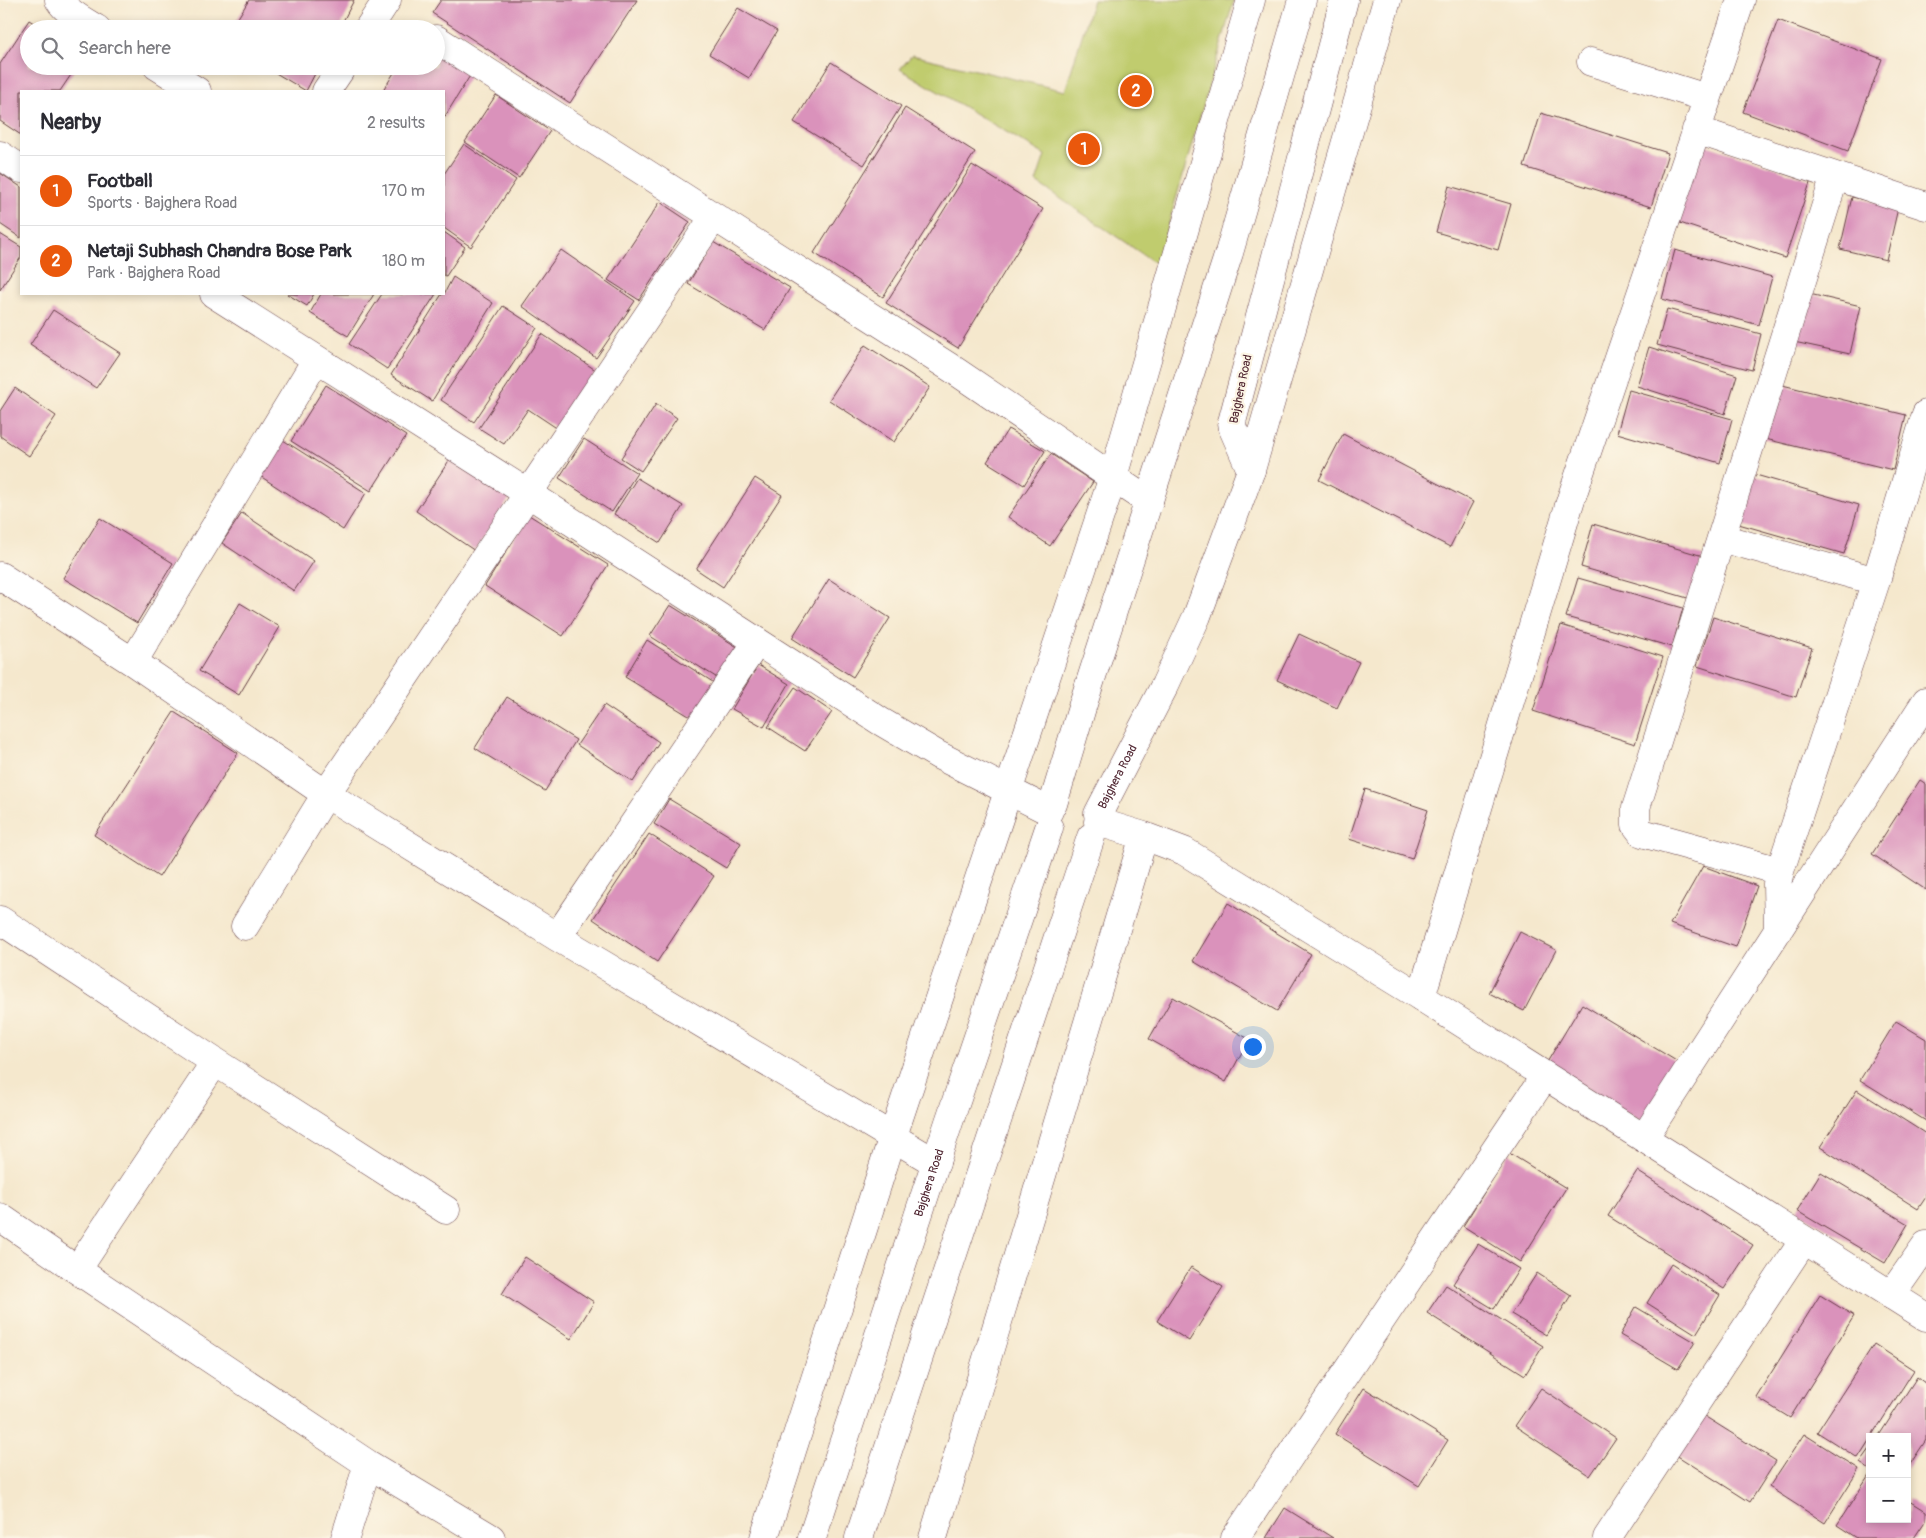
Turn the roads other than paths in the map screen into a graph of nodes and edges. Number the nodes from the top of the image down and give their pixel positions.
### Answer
1 (59, 0) edge
2 (387, 0) edge
3 (1251, 0) edge
4 (1302, 0) edge
5 (1344, 0) edge
6 (1386, 0) edge
7 (1741, 0) edge
8 (82, 20) edge
9 (374, 20) edge
10 (445, 44) edge
11 (1591, 62) dead end
12 (171, 75) edge
13 (337, 75) edge
14 (195, 90) edge
15 (327, 90) edge
16 (1708, 98) junction
17 (1696, 130) junction
18 (0, 155) edge
19 (20, 168) edge
20 (1834, 176) junction
21 (1926, 206) edge
22 (714, 217) junction
23 (216, 295) edge
24 (316, 360) junction
25 (1926, 414) edge
26 (1251, 470) junction
27 (1113, 477) junction
28 (529, 494) junction
29 (1149, 502) junction
30 (1721, 538) junction
31 (0, 576) edge
32 (1876, 581) junction
33 (757, 642) junction
34 (133, 662) junction
35 (1926, 702) edge
36 (1008, 791) junction
37 (326, 794) junction
38 (1051, 814) junction
39 (1096, 824) junction
40 (1144, 836) junction
41 (1780, 871) junction
42 (0, 920) edge
43 (245, 926) dead end
44 (1778, 931) junction
45 (557, 937) junction
46 (1421, 997) junction
47 (215, 1062) junction
48 (1545, 1076) junction
49 (893, 1136) junction
50 (1644, 1138) junction
51 (936, 1163) junction
52 (446, 1210) dead end
53 (0, 1217) edge
54 (1804, 1240) junction
55 (1926, 1245) edge
56 (76, 1270) junction
57 (1891, 1295) junction
58 (1926, 1317) edge
59 (368, 1464) junction
60 (346, 1538) edge
61 (491, 1538) edge
62 (764, 1538) edge
63 (812, 1538) edge
64 (859, 1538) edge
65 (933, 1538) edge
66 (1235, 1538) edge
67 (1607, 1538) edge

1 - 8 street
2 - 9 street
3 - 27 street
4 - 29 street, Bajghera Road
5 - 26 street, Bajghera Road
6 - 26 street
7 - 16 street
10 - 22 street
11 - 16 street
12 - 14 street
13 - 15 street
16 - 17 street
17 - 20 street
17 - 46 street
18 - 19 street
20 - 21 street
20 - 30 street
22 - 27 street
22 - 28 street
23 - 24 street
24 - 28 street
24 - 34 street
25 - 32 street
26 - 39 street, Bajghera Road
27 - 29 street
27 - 36 street
28 - 33 street
28 - 37 street
29 - 38 street, Bajghera Road
30 - 32 street
30 - 41 street
31 - 34 street
32 - 41 street
33 - 36 street
33 - 45 street
34 - 37 street
35 - 44 street
36 - 38 street
36 - 49 street
37 - 43 street
37 - 45 street
38 - 39 street
38 - 39 street
38 - 51 street, Bajghera Road
39 - 40 street
39 - 64 street, Bajghera Road
40 - 46 street
40 - 65 street
41 - 44 street
42 - 47 street
44 - 50 street
45 - 49 street
46 - 48 street
47 - 52 street
47 - 56 street
48 - 50 street
48 - 66 street
49 - 51 street
49 - 62 street
50 - 54 street
51 - 63 street, Bajghera Road
53 - 56 street
54 - 57 street
54 - 67 street
55 - 57 street
56 - 59 street
57 - 58 street
59 - 60 street
59 - 61 street

